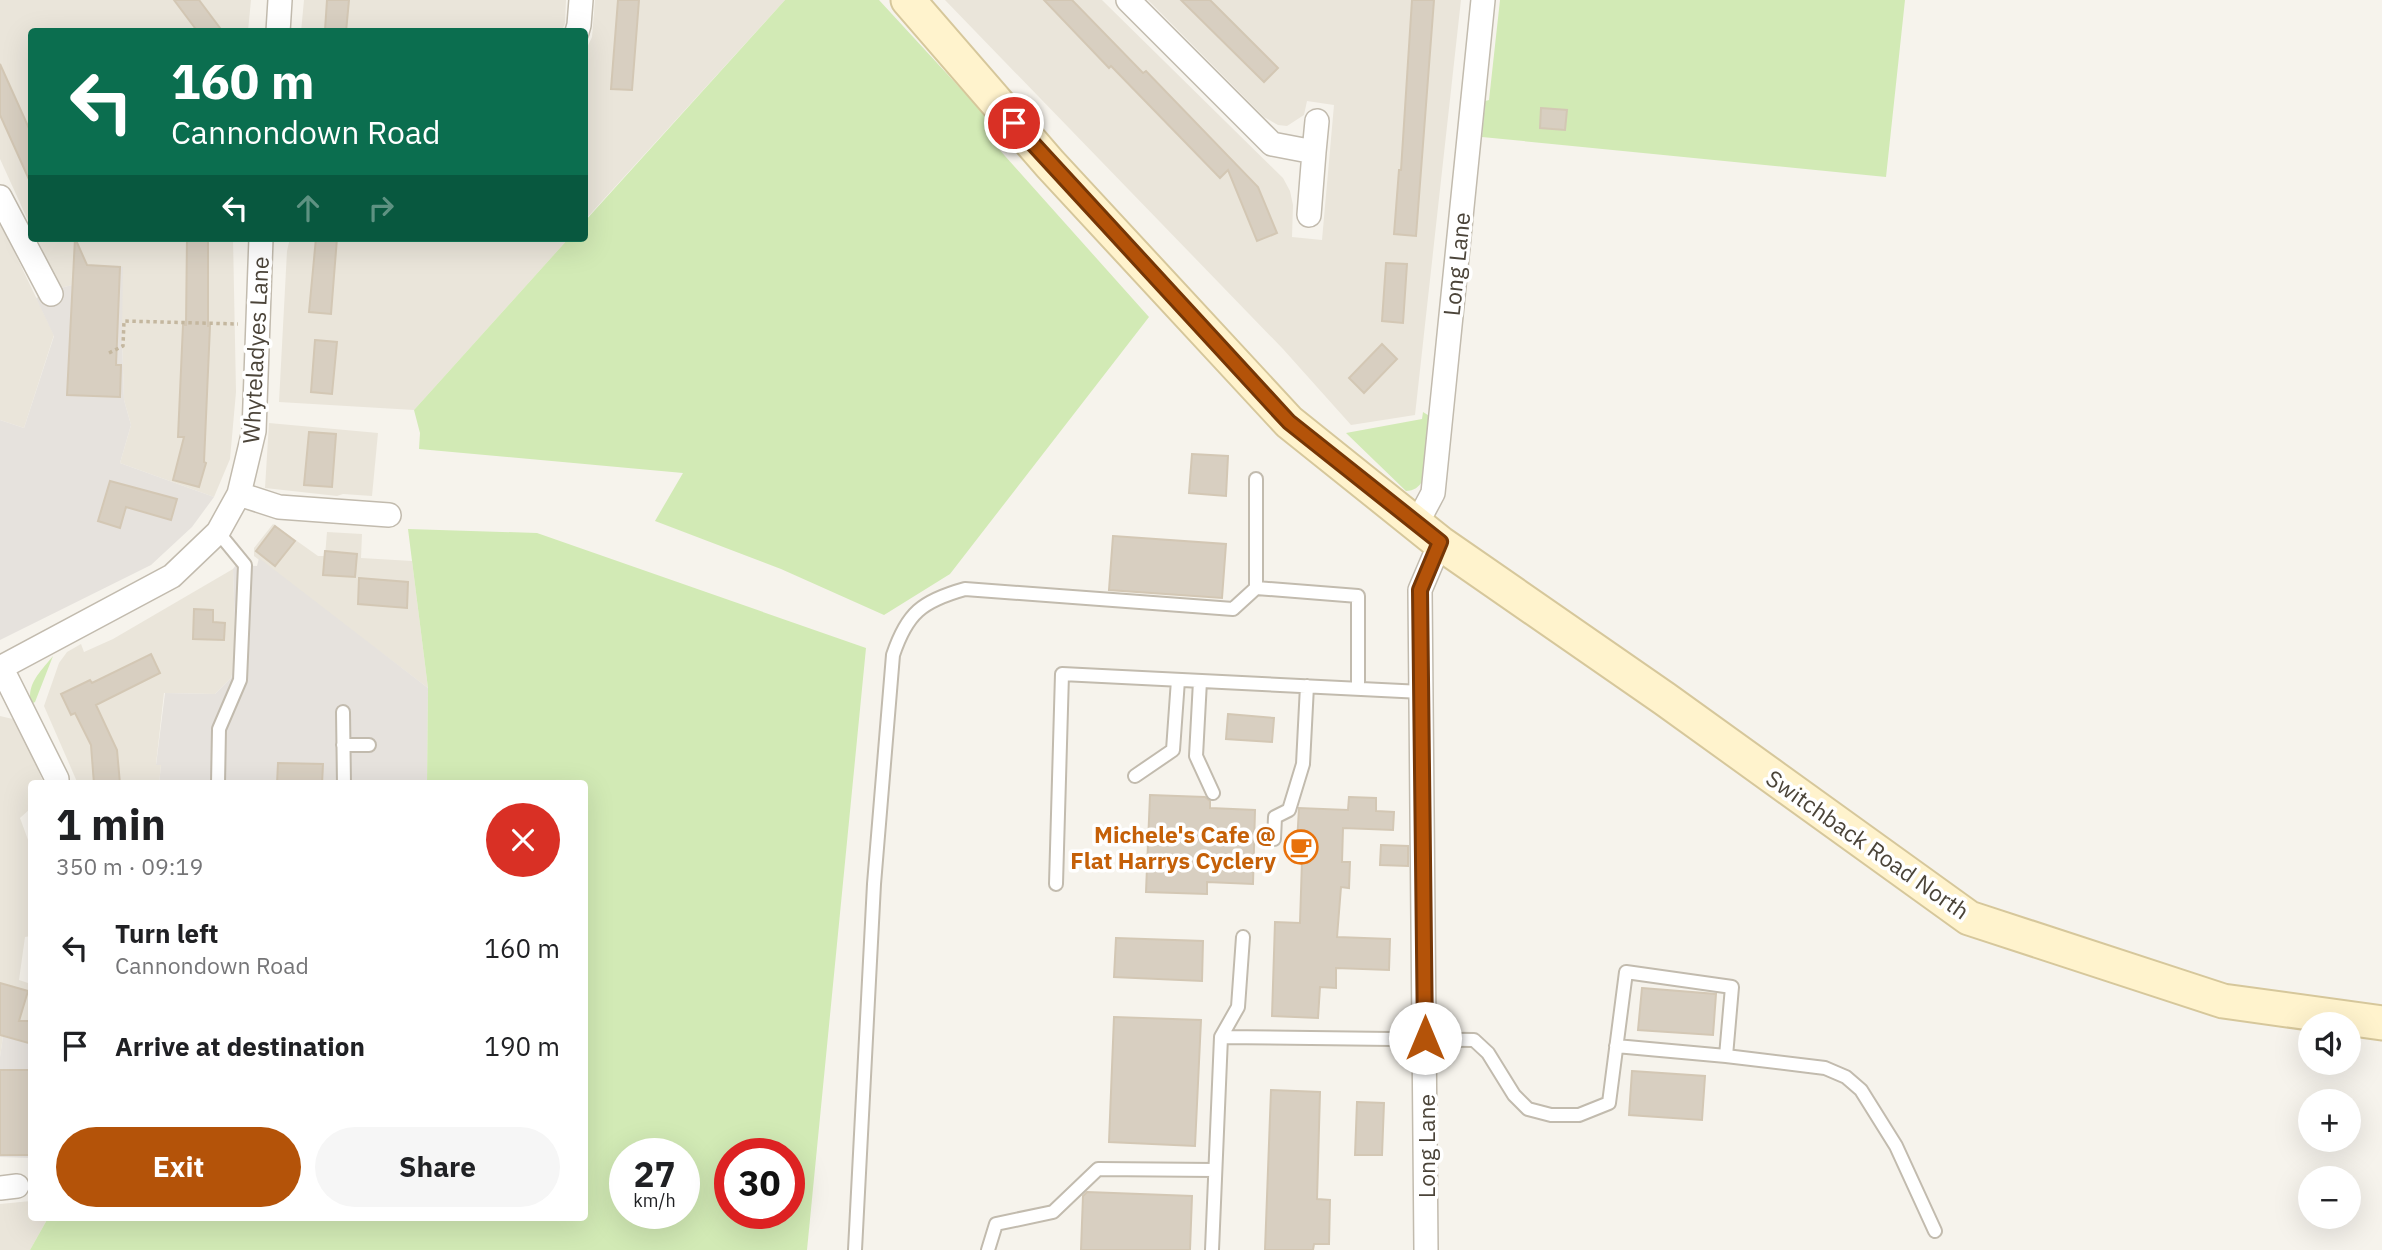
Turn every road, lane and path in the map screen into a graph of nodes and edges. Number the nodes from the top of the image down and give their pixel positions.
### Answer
1 (280, 0) edge
2 (581, 0) edge
3 (908, 0) edge
4 (1128, 0) edge
5 (1483, 0) edge
6 (278, 28) edge
7 (578, 28) edge
8 (1317, 121) dead end
9 (1314, 152) junction
10 (0, 197) edge
11 (1309, 215) dead end
12 (261, 242) edge
13 (51, 294) dead end
14 (258, 324) junction
15 (109, 353) dead end
16 (1256, 479) dead end
17 (239, 494) junction
18 (389, 515) dead end
19 (218, 532) junction
20 (1428, 534) junction
21 (1256, 588) junction
22 (1, 668) edge
23 (1178, 680) junction
24 (1200, 681) junction
25 (1307, 686) junction
26 (1358, 689) junction
27 (1422, 692) junction
28 (343, 712) dead end
29 (343, 744) junction
30 (369, 745) dead end
31 (1135, 776) dead end
32 (57, 780) edge
33 (218, 780) edge
34 (344, 780) edge
35 (1213, 793) dead end
36 (1274, 838) dead end
37 (1056, 884) dead end
38 (1243, 937) dead end
39 (2382, 1023) edge
40 (1221, 1037) junction
41 (1425, 1038) junction
42 (1616, 1046) junction
43 (1726, 1056) junction
44 (1215, 1170) junction
45 (1934, 1231) dead end
46 (855, 1250) edge
47 (988, 1250) edge
48 (1212, 1250) edge
49 (1426, 1250) edge

1 - 6 street
2 - 7 street
3 - 20 main road, Switchback Road North
4 - 9 street
5 - 20 street, Long Lane
8 - 9 street
9 - 11 street
10 - 13 street
12 - 14 street, Whyteladyes Lane
14 - 15 path
14 - 17 street, Whyteladyes Lane
16 - 21 lane
17 - 18 street
17 - 19 street, Whyteladyes Lane
19 - 22 street, Whyteladyes Lane
19 - 33 lane
20 - 27 street, Long Lane
20 - 39 main road, Switchback Road North
21 - 26 lane
21 - 46 lane
22 - 32 street
23 - 24 lane
23 - 31 lane
23 - 37 lane
24 - 25 lane
24 - 35 lane
25 - 26 lane
25 - 36 lane
26 - 27 lane
27 - 41 street, Long Lane
28 - 29 lane
29 - 30 lane
29 - 34 lane
38 - 40 lane
40 - 41 lane
40 - 44 lane
41 - 42 lane
41 - 49 street, Long Lane
42 - 43 lane
42 - 43 lane
43 - 45 lane
44 - 47 lane
44 - 48 lane

